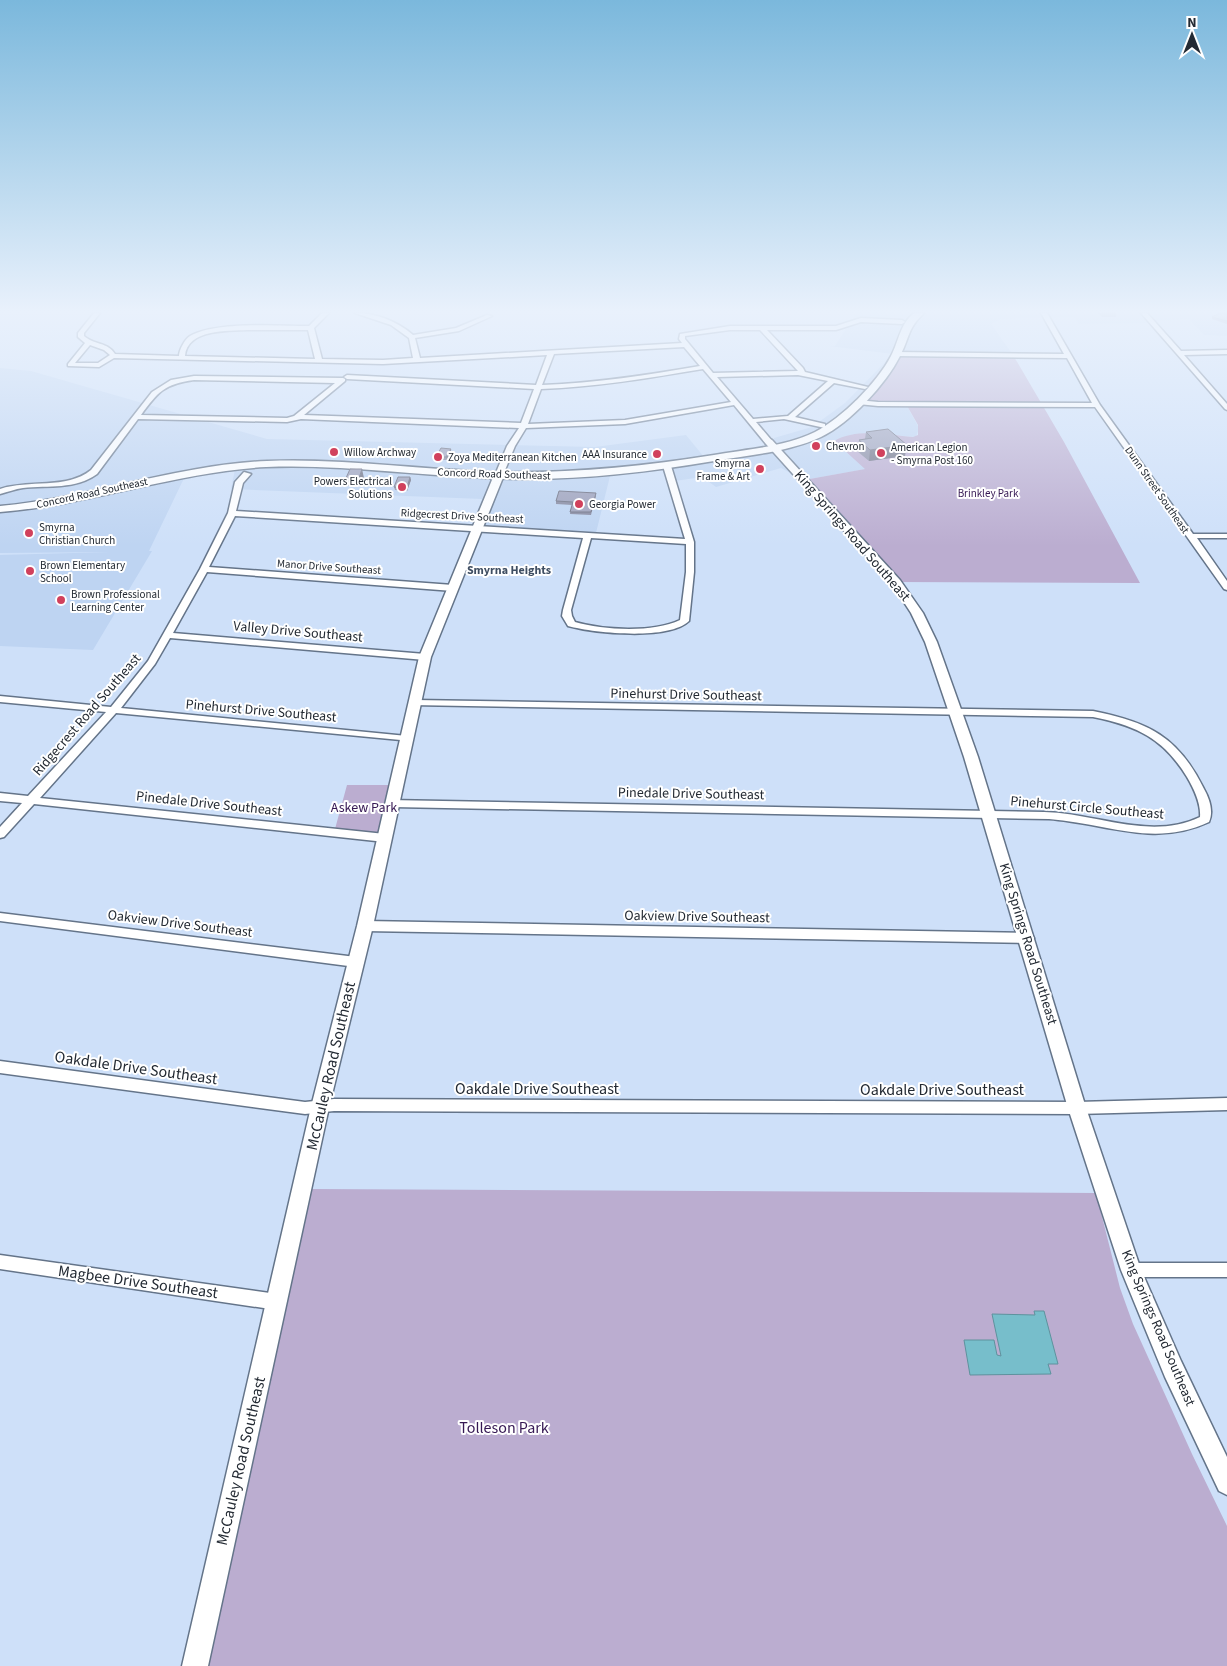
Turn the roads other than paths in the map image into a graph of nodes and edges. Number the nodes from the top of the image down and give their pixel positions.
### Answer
1 (158, 391) edge
2 (329, 391) edge
3 (537, 391) edge
4 (725, 391) edge
5 (821, 391) edge
6 (861, 391) edge
7 (869, 391) edge
8 (1089, 391) edge
9 (1212, 391) edge
10 (858, 402) junction
11 (735, 403) junction
12 (1097, 405) junction
13 (1227, 408) edge
14 (297, 416) junction
15 (134, 417) junction
16 (790, 418) junction
17 (750, 422) junction
18 (822, 426) junction
19 (522, 427) junction
20 (772, 444) junction
21 (667, 466) junction
22 (500, 472) junction
23 (247, 474) dead end
24 (0, 492) edge
25 (3, 509) edge
26 (232, 514) junction
27 (478, 528) junction
28 (588, 535) junction
29 (1190, 536) junction
30 (1227, 536) edge
31 (690, 542) junction
32 (204, 569) junction
33 (453, 588) junction
34 (1227, 588) edge
35 (168, 634) junction
36 (425, 657) junction
37 (0, 699) edge
38 (415, 703) junction
39 (113, 711) junction
40 (957, 713) junction
41 (407, 739) junction
42 (0, 797) edge
43 (30, 800) junction
44 (393, 803) junction
45 (989, 814) junction
46 (0, 834) edge
47 (385, 838) junction
48 (0, 917) edge
49 (365, 926) junction
50 (1028, 938) junction
51 (356, 962) junction
52 (0, 1067) edge
53 (1227, 1104) edge
54 (320, 1107) junction
55 (1077, 1108) junction
56 (0, 1262) edge
57 (1131, 1270) junction
58 (1227, 1270) edge
59 (277, 1302) junction
60 (1227, 1483) edge
61 (195, 1666) edge

1 - 15 street
2 - 14 street
3 - 19 street
4 - 11 street
5 - 16 street
6 - 18 main road, Concord Road Southeast
7 - 10 main road, Concord Road Southeast
8 - 12 street, Dunn Street Southeast
9 - 13 street
10 - 12 street
10 - 20 main road, Concord Road Southeast
11 - 17 street
11 - 19 street
12 - 29 street, Dunn Street Southeast
14 - 15 street
14 - 19 street
15 - 24 street
16 - 17 street
16 - 18 street
17 - 20 street
18 - 20 main road, Concord Road Southeast
19 - 22 street
20 - 21 main road, Concord Road Southeast
20 - 22 main road, Concord Road Southeast
20 - 40 street, King Springs Road Southeast
21 - 22 main road, Concord Road Southeast
21 - 31 street
22 - 25 main road, Concord Road Southeast
22 - 27 street, McCauley Road Southeast
23 - 26 street, Ridgecrest Road Southeast
26 - 27 street, Ridgecrest Drive Southeast
26 - 32 street, Ridgecrest Road Southeast
27 - 28 street, Ridgecrest Drive Southeast
27 - 33 street, McCauley Road Southeast
28 - 31 street, Ridgecrest Drive Southeast
28 - 31 street
29 - 30 street
29 - 34 street, Dunn Street Southeast
32 - 33 street, Manor Drive Southeast
32 - 35 street, Ridgecrest Road Southeast
33 - 36 street, McCauley Road Southeast
35 - 36 street, Valley Drive Southeast
35 - 39 street, Ridgecrest Road Southeast
36 - 38 street, McCauley Road Southeast
37 - 39 street, Pinehurst Drive Southeast
38 - 40 street, Pinehurst Drive Southeast
38 - 41 street, McCauley Road Southeast
39 - 41 street, Pinehurst Drive Southeast
39 - 43 street, Ridgecrest Road Southeast
40 - 45 street, King Springs Road Southeast
40 - 45 street, Pinehurst Circle Southeast
41 - 44 street, McCauley Road Southeast
42 - 43 street
43 - 46 street, Ridgecrest Road Southeast
43 - 47 street, Pinedale Drive Southeast
44 - 45 street, Pinedale Drive Southeast
44 - 47 street, McCauley Road Southeast
45 - 50 street, King Springs Road Southeast
47 - 49 street, McCauley Road Southeast
48 - 51 street, Oakview Drive Southeast
49 - 50 street, Oakview Drive Southeast
49 - 51 street, McCauley Road Southeast
50 - 55 street, King Springs Road Southeast
51 - 54 street, McCauley Road Southeast
52 - 54 street, Oakdale Drive Southeast
53 - 55 street, Oakdale Drive Southeast
54 - 55 street, Oakdale Drive Southeast
54 - 59 street, McCauley Road Southeast
55 - 57 street, King Springs Road Southeast
56 - 59 street, Magbee Drive Southeast
57 - 58 street
57 - 60 street, King Springs Road Southeast
59 - 61 street, McCauley Road Southeast

